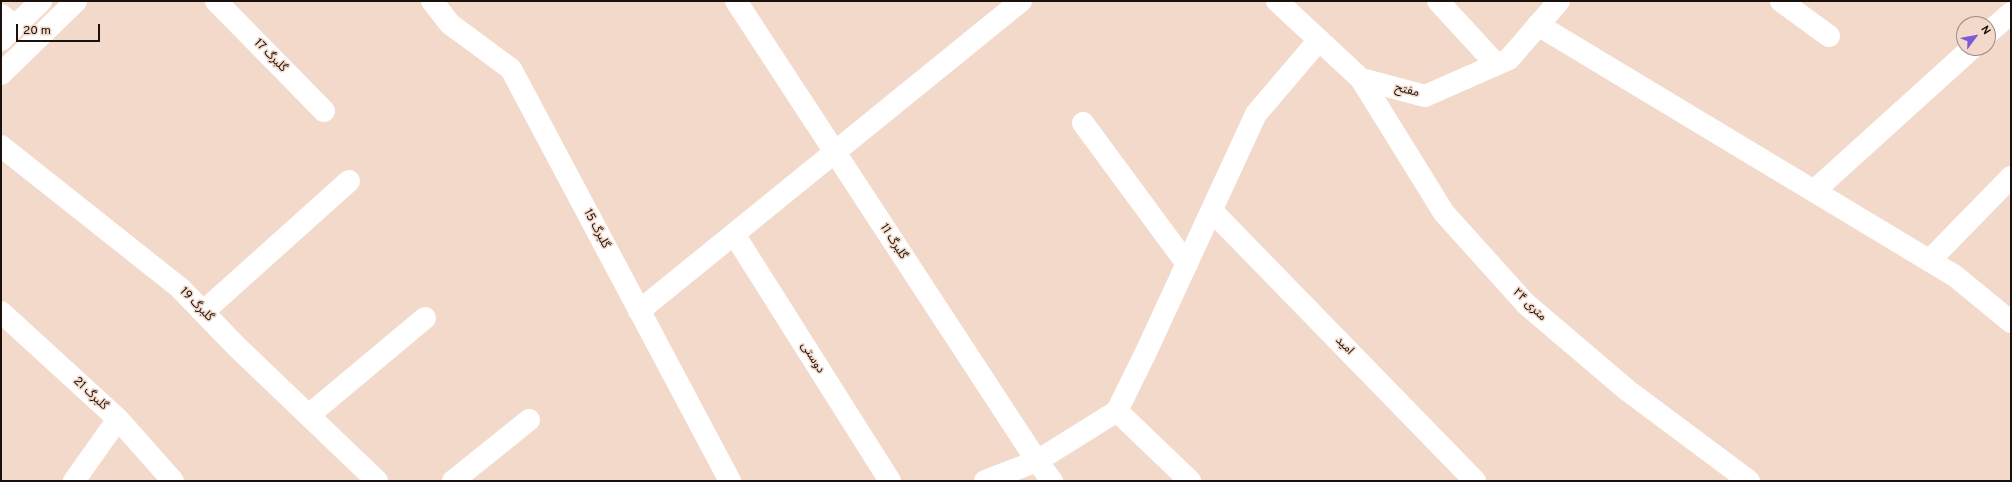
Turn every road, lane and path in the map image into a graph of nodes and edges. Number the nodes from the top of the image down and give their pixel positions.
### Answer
1 (41, 1) edge
2 (76, 1) edge
3 (216, 1) edge
4 (432, 1) edge
5 (736, 1) edge
6 (1021, 1) edge
7 (1277, 1) edge
8 (1438, 1) edge
9 (1559, 1) edge
10 (1781, 1) edge
11 (2011, 12) edge
12 (1538, 25) junction
13 (1996, 26) edge
14 (6, 27) edge
15 (1829, 36) dead end
16 (1319, 40) junction
17 (1963, 56) edge
18 (1496, 64) junction
19 (1, 74) edge
20 (1361, 80) junction
21 (324, 111) dead end
22 (1083, 123) dead end
23 (1, 146) edge
24 (834, 153) junction
25 (2011, 177) edge
26 (350, 181) dead end
27 (1814, 191) junction
28 (1212, 211) junction
29 (734, 234) junction
30 (1929, 260) junction
31 (1187, 264) junction
32 (639, 311) junction
33 (1, 312) edge
34 (203, 312) junction
35 (425, 318) dead end
36 (2011, 322) edge
37 (1117, 411) junction
38 (309, 416) junction
39 (118, 419) junction
40 (529, 420) dead end
41 (1036, 461) junction
42 (74, 481) edge
43 (173, 481) edge
44 (377, 481) edge
45 (453, 481) edge
46 (730, 481) edge
47 (890, 481) edge
48 (985, 481) edge
49 (1052, 481) edge
50 (1190, 481) edge
51 (1475, 481) edge
52 (1749, 481) edge

1 - 14 street
2 - 19 street
3 - 21 street, گلبرگ 17
4 - 32 street, گلبرگ 15
5 - 24 street, گلبرگ 11
6 - 24 street
7 - 16 street, مفتح
8 - 18 street
9 - 12 street, مفتح
10 - 15 street
11 - 13 street
12 - 18 street, مفتح
12 - 27 street
16 - 20 street, مفتح
16 - 28 street
17 - 27 street
18 - 20 street, مفتح
20 - 52 street, ۲۴ متری
22 - 31 street
23 - 34 street, گلبرگ 19
24 - 29 street
24 - 41 street, گلبرگ 11
25 - 30 street
26 - 34 street
27 - 30 street
28 - 31 street
28 - 51 street, امید
29 - 32 street
29 - 47 street, دوستی
30 - 36 street
31 - 37 street
32 - 46 street, گلبرگ 15
33 - 39 street, گلبرگ 21
34 - 38 street, گلبرگ 19
35 - 38 street
37 - 41 street
37 - 50 street
38 - 44 street, گلبرگ 19
39 - 42 street
39 - 43 street, گلبرگ 21
40 - 45 street
41 - 48 street
41 - 49 street, گلبرگ 11

